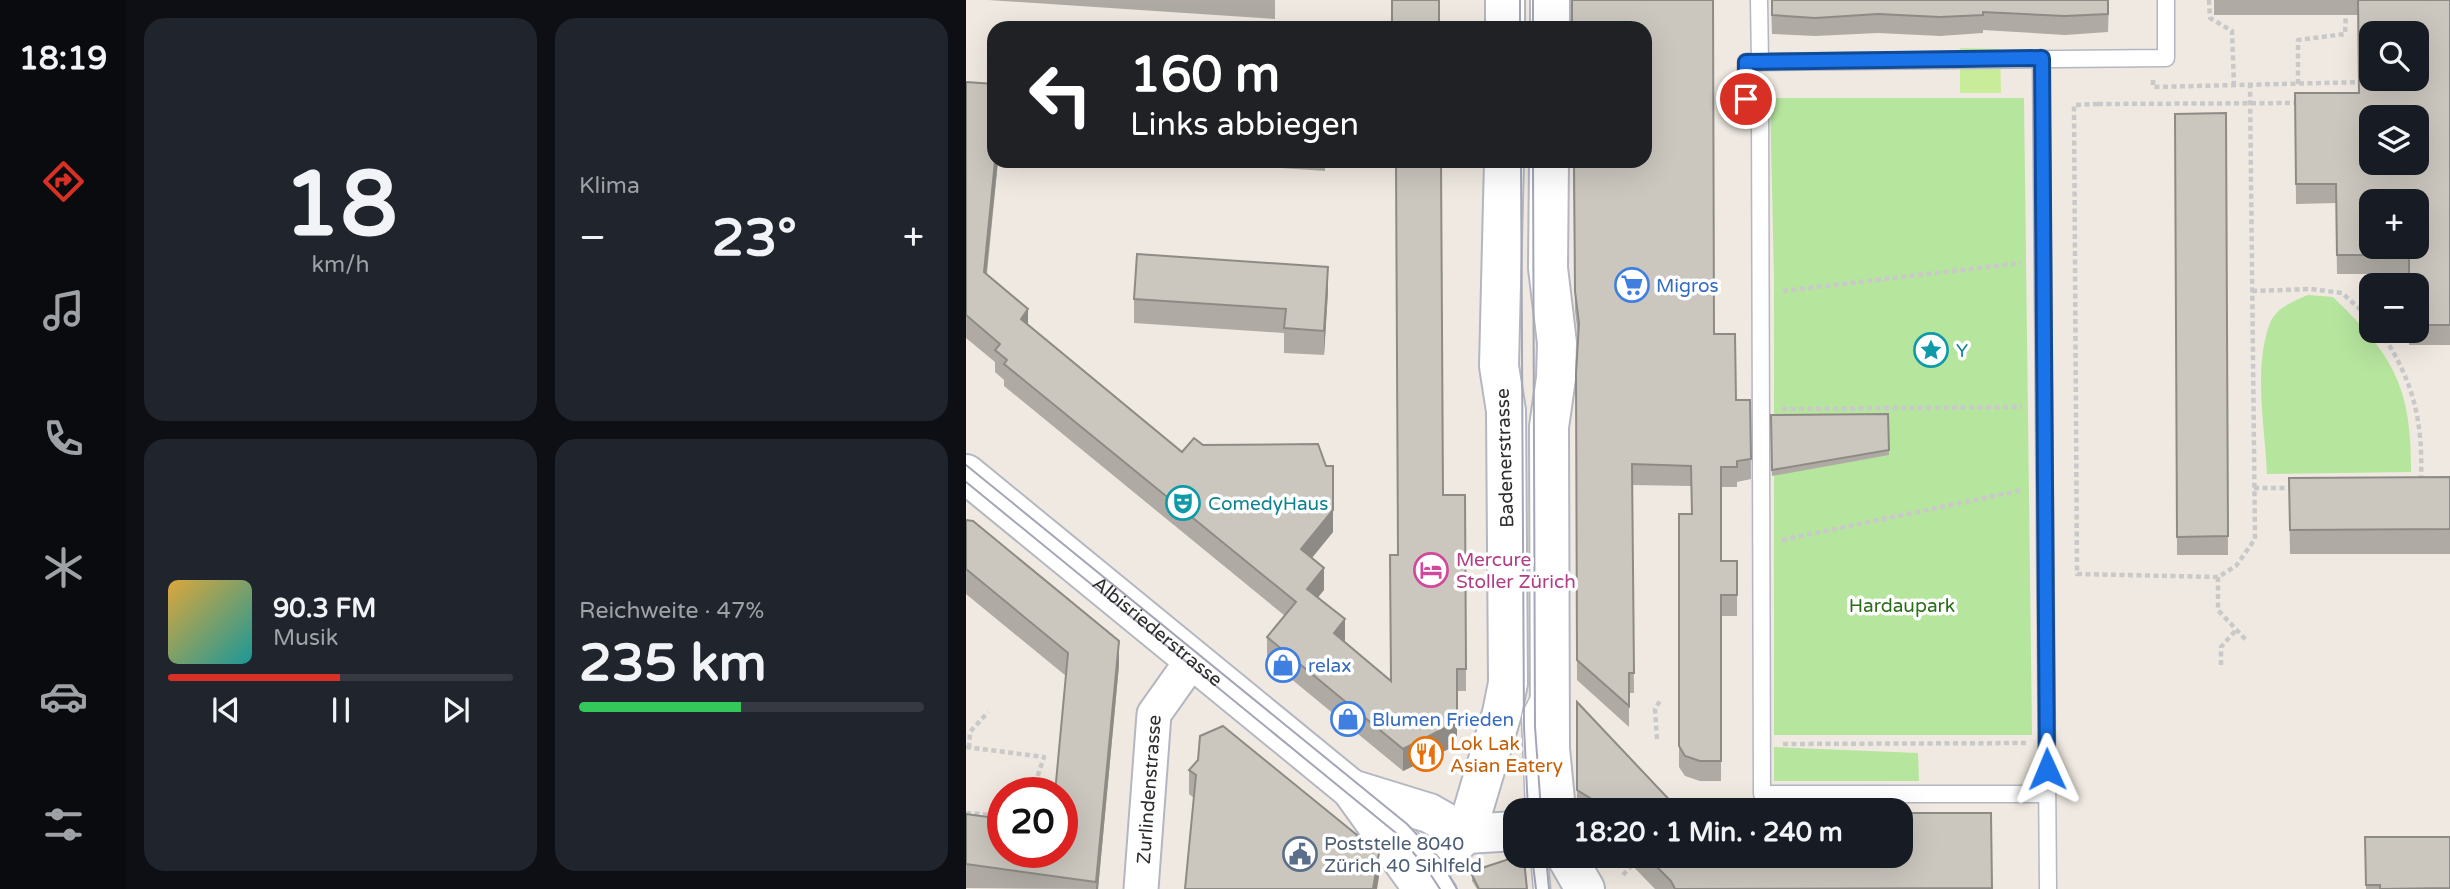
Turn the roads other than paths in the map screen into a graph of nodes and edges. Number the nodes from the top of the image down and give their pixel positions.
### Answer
1 (1504, 0) edge
2 (1550, 0) edge
3 (1759, 0) edge
4 (2166, 0) edge
5 (1505, 21) edge
6 (1550, 21) edge
7 (2042, 58) junction
8 (1760, 62) junction
9 (1504, 168) edge
10 (1549, 168) edge
11 (966, 474) edge
12 (1193, 659) junction
13 (1550, 678) junction
14 (1507, 683) junction
15 (1530, 716) junction
16 (1351, 789) junction
17 (2047, 794) junction
18 (1533, 798) edge
19 (1555, 798) edge
20 (1503, 832) edge
21 (1466, 834) junction
22 (1540, 868) edge
23 (1573, 868) edge
24 (1430, 882) edge
25 (1141, 889) edge
26 (1542, 889) edge
27 (1585, 889) edge
28 (2048, 889) edge

1 - 5 street
2 - 6 street
3 - 8 lane
4 - 7 lane
7 - 8 lane
7 - 17 lane
8 - 17 lane
9 - 14 street, Badenerstrasse
10 - 13 street
11 - 12 street, Albisriederstrasse
12 - 16 street, Albisriederstrasse
12 - 25 street, Zurlindenstrasse
13 - 15 lane
13 - 19 street
14 - 15 lane
14 - 21 street, Badenerstrasse
15 - 18 lane
16 - 21 street, Albisriederstrasse
16 - 24 street, Albisriederstrasse
17 - 28 lane
20 - 21 street
21 - 24 street
22 - 26 lane
23 - 27 street

